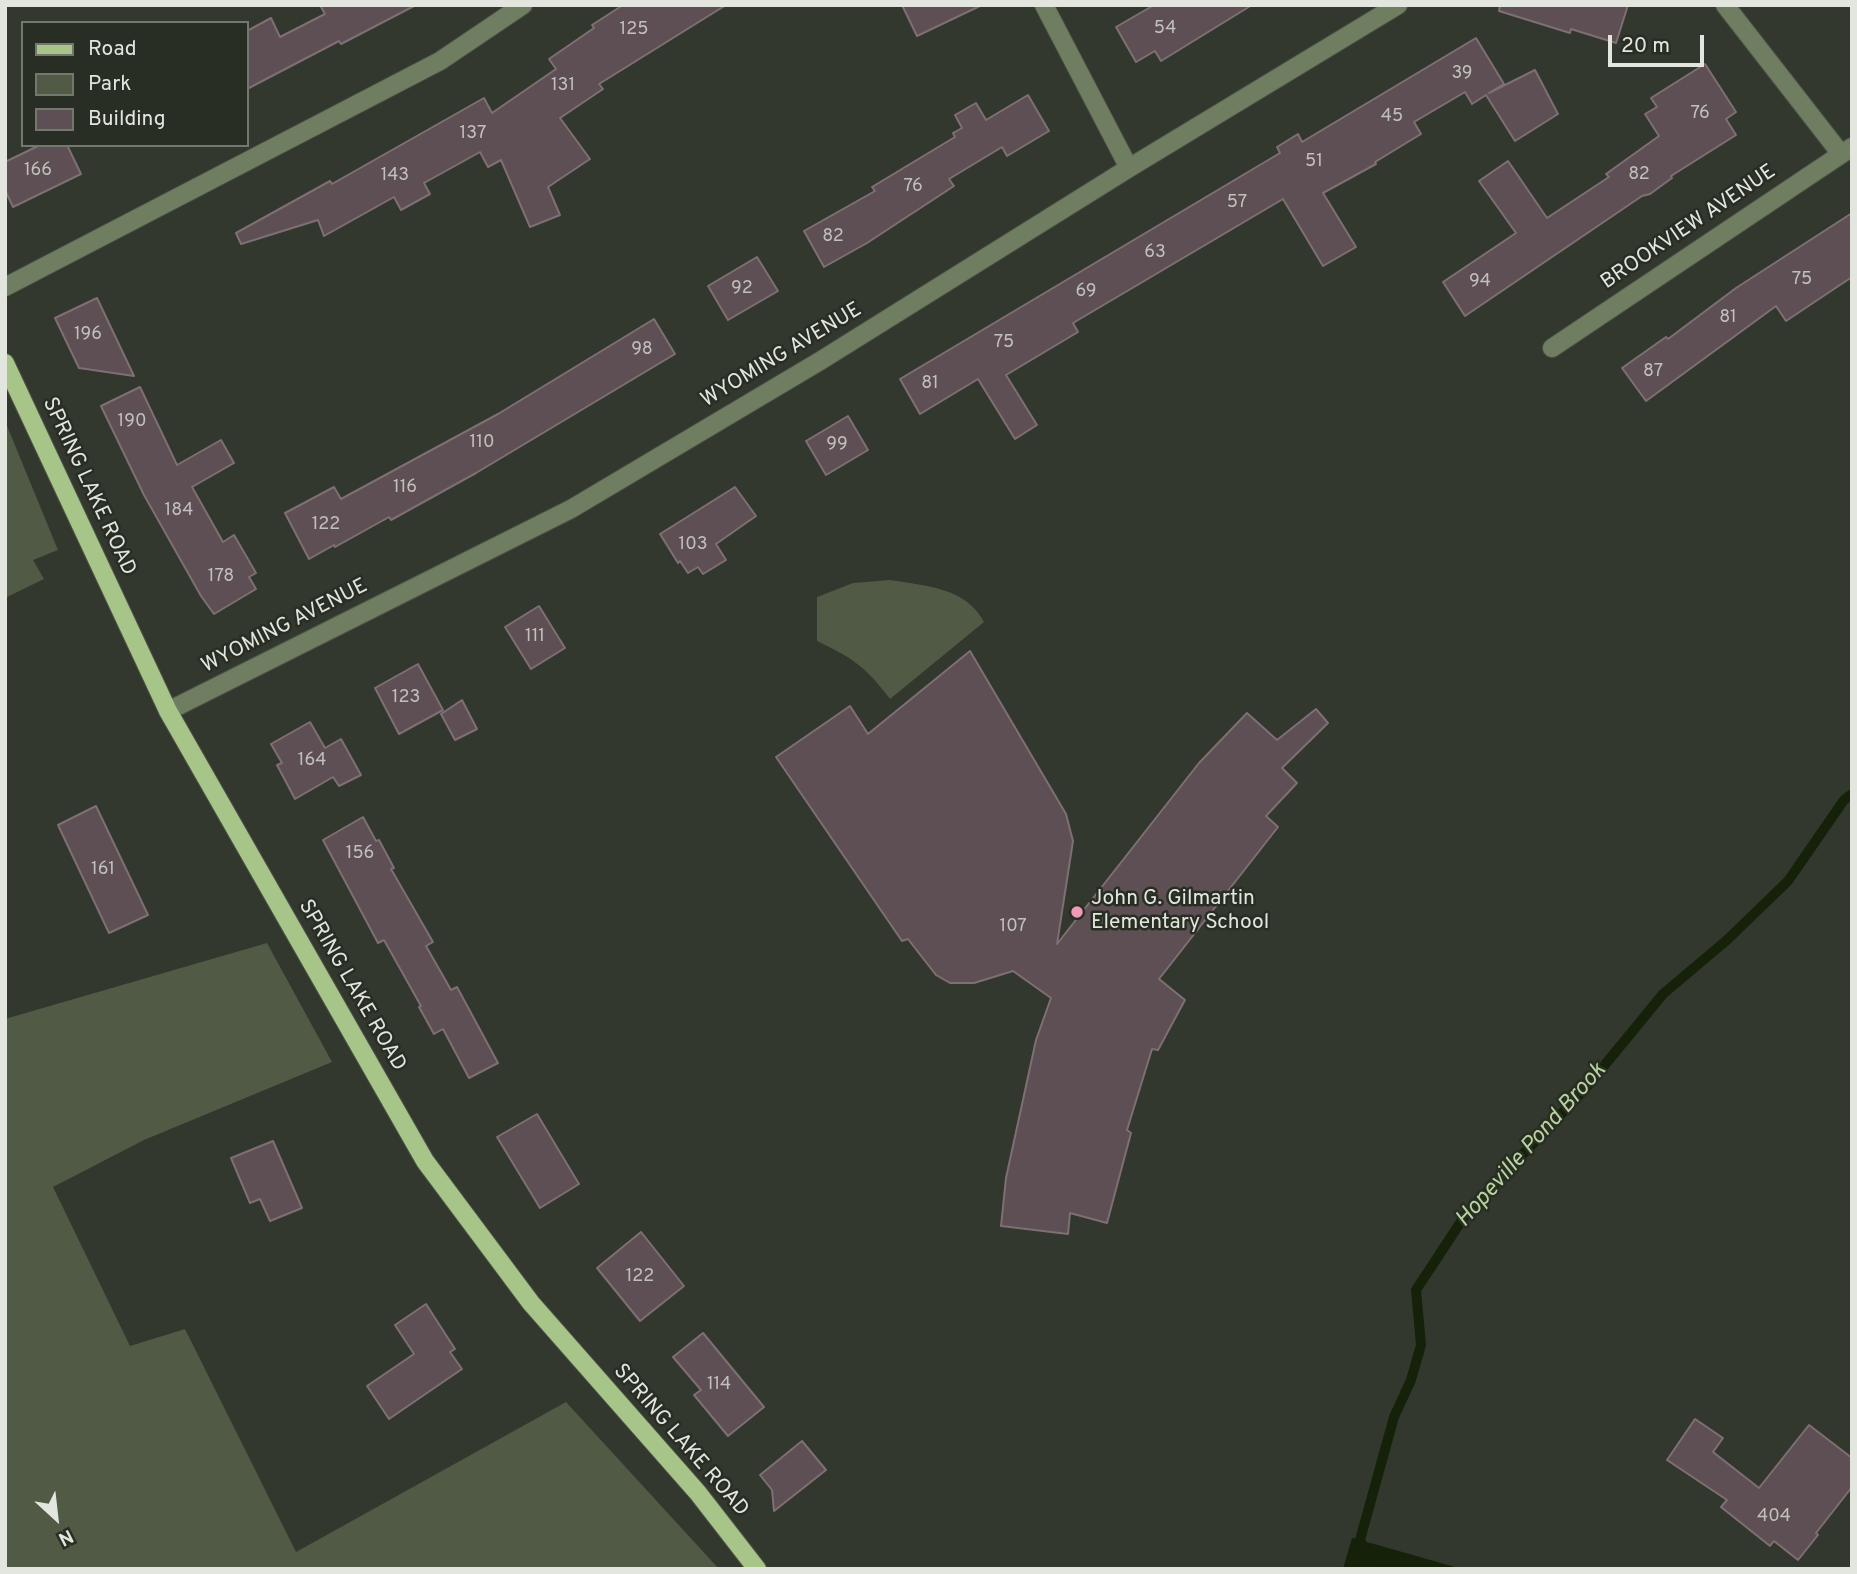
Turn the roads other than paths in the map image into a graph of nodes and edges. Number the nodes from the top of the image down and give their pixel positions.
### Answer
1 (523, 5) edge
2 (1044, 5) edge
3 (1398, 5) edge
4 (1725, 5) edge
5 (1846, 150) edge
6 (1129, 167) junction
7 (5, 287) edge
8 (1552, 348) dead end
9 (5, 363) edge
10 (168, 711) junction
11 (757, 1569) edge

1 - 7 street
2 - 6 street
3 - 6 street, WYOMING AVENUE
4 - 5 street
5 - 8 street, BROOKVIEW AVENUE
6 - 10 street, WYOMING AVENUE
9 - 10 main road, SPRING LAKE ROAD
10 - 11 main road, SPRING LAKE ROAD

